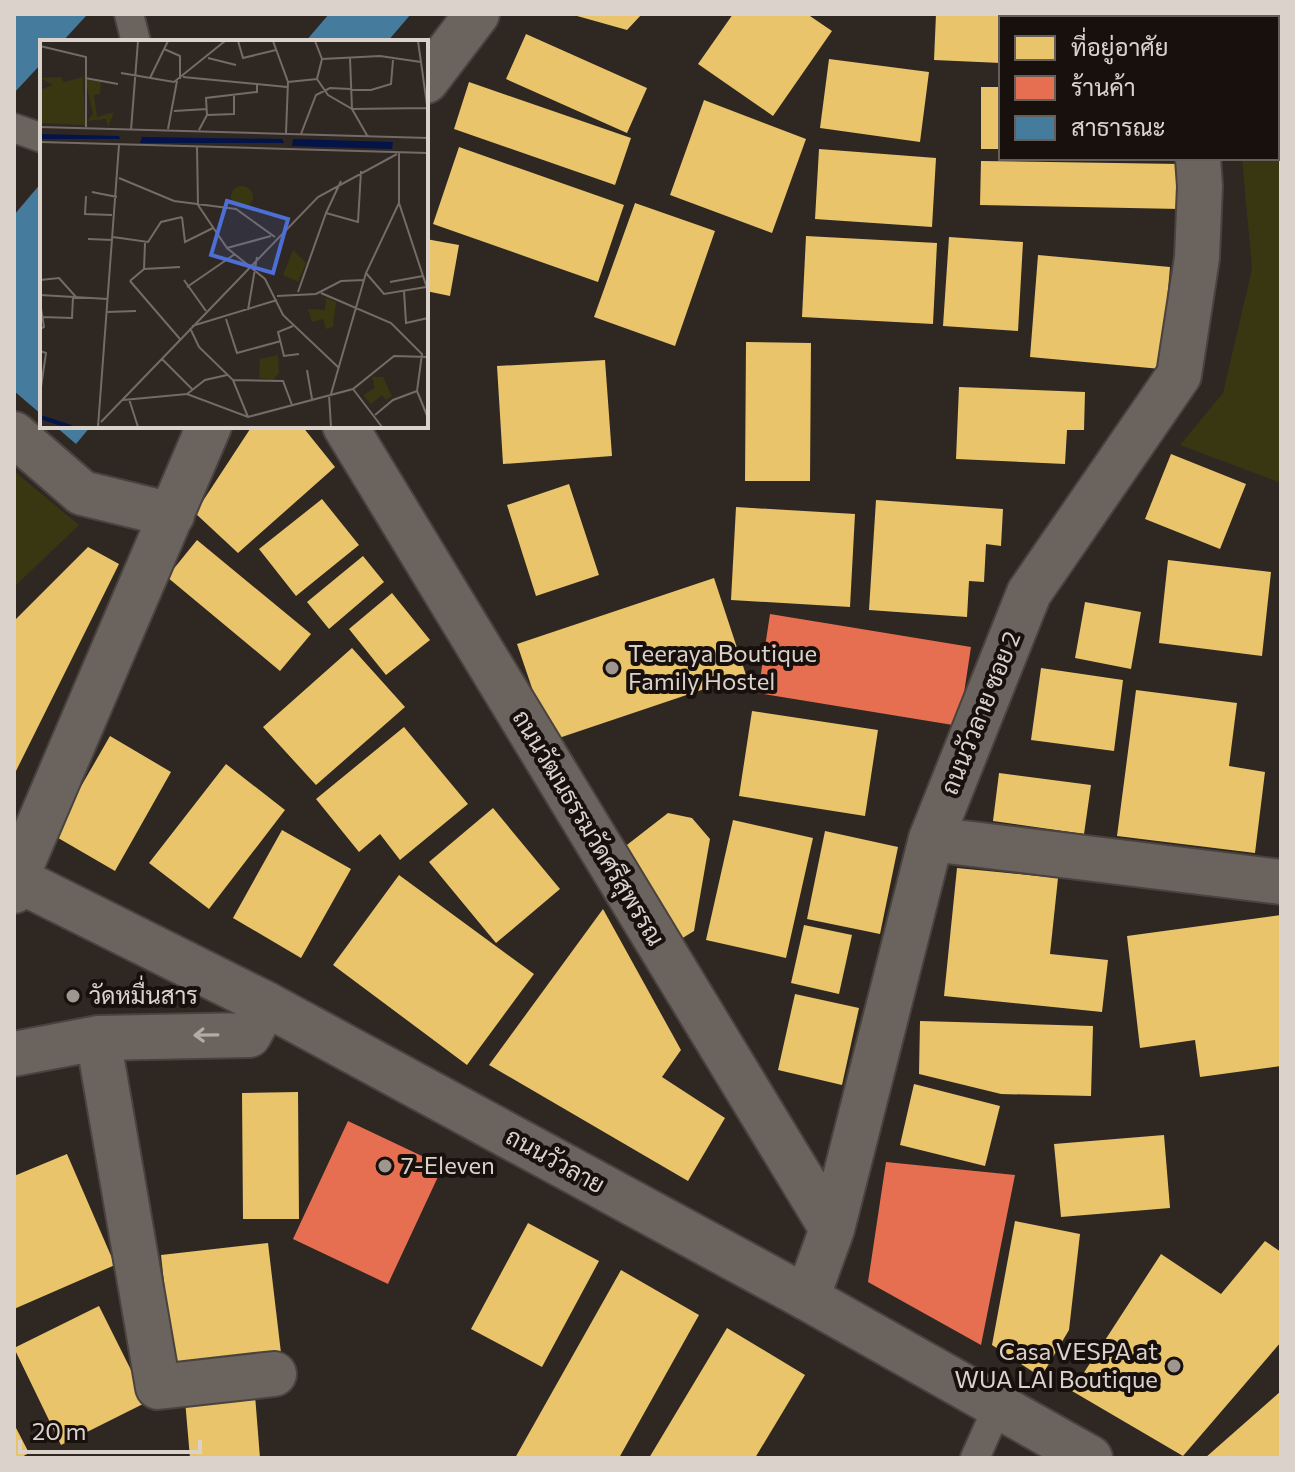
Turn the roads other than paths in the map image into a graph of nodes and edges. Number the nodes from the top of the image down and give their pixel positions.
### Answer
1 (129, 14) edge
2 (477, 14) edge
3 (136, 40) edge
4 (428, 78) edge
5 (14, 128) edge
6 (40, 137) edge
7 (1198, 160) edge
8 (208, 428) edge
9 (346, 428) edge
10 (14, 434) edge
11 (172, 515) junction
12 (931, 839) junction
13 (15, 882) edge
14 (1281, 882) edge
15 (266, 1004) junction
16 (98, 1038) junction
17 (14, 1054) edge
18 (832, 1229) junction
19 (807, 1298) junction
20 (274, 1374) dead end
21 (998, 1406) junction
22 (975, 1458) edge
23 (1090, 1458) edge

1 - 3 lane
2 - 4 street
5 - 6 lane
7 - 12 street, ถนนวัวลาย ซอย 2
8 - 11 street
9 - 18 street, ถนนวัฒนธรรมวัดศรีสุพรรณ
10 - 11 street
11 - 13 street
12 - 14 street
12 - 18 street, ถนนวัวลาย ซอย 2
13 - 15 street, ถนนวัวลาย
15 -> 16 street
15 - 19 street, ถนนวัวลาย
16 - 17 street
16 - 20 street
18 - 19 street, ถนนวัวลาย ซอย 2
19 - 21 street, ถนนวัวลาย
21 - 22 lane
21 - 23 street, ถนนวัวลาย

